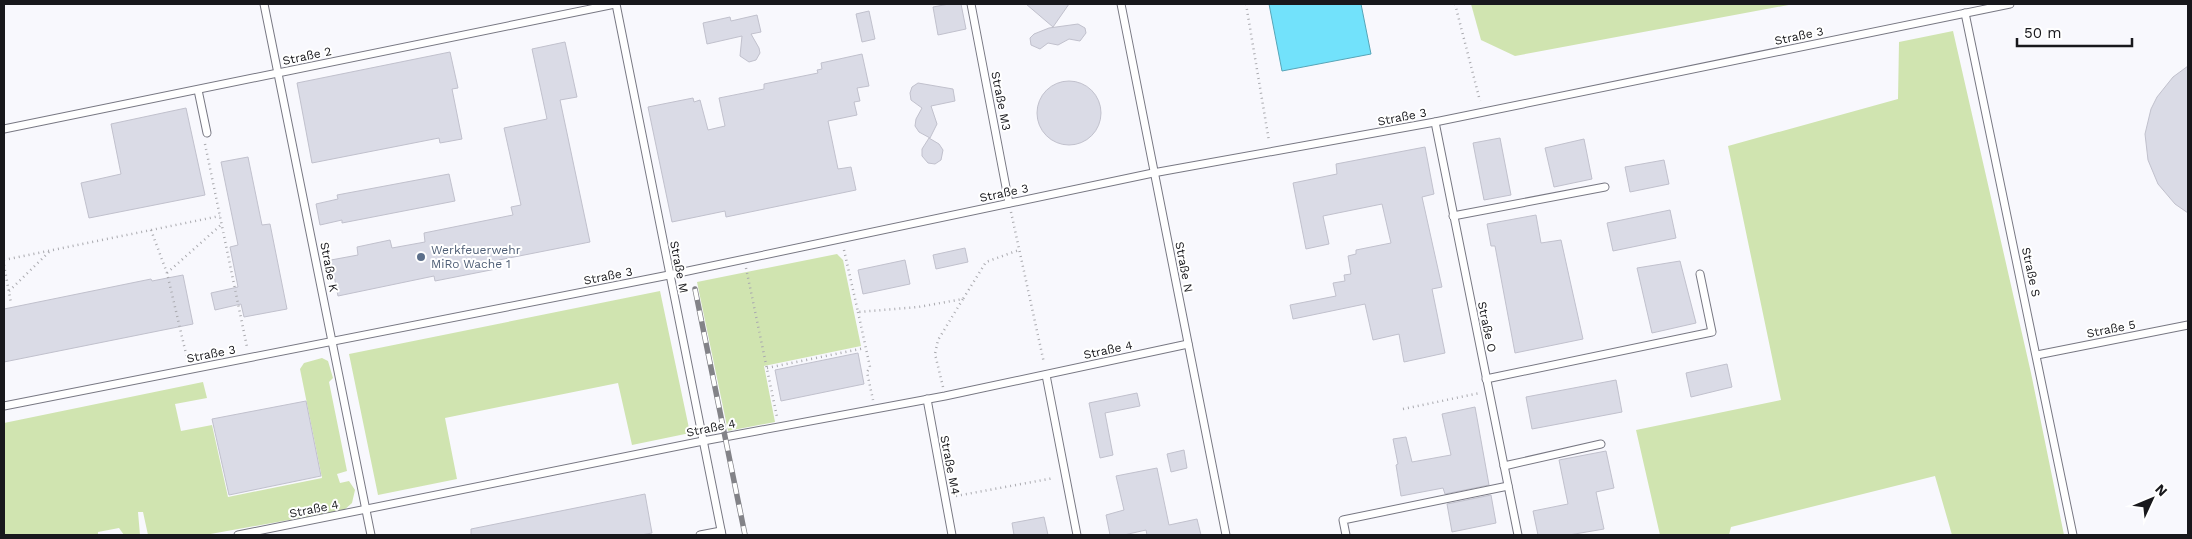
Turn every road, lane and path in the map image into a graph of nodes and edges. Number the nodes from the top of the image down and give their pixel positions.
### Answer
1 (264, 4) edge
2 (615, 4) edge
3 (970, 4) edge
4 (1120, 4) edge
5 (1246, 4) edge
6 (1455, 4) edge
7 (2010, 4) edge
8 (1965, 13) junction
9 (279, 73) junction
10 (198, 90) junction
11 (1484, 112) junction
12 (1435, 122) junction
13 (4, 129) edge
14 (207, 133) joint
15 (1271, 153) junction
16 (1153, 173) junction
17 (1605, 187) dead end
18 (1009, 203) junction
19 (220, 216) junction
20 (1453, 216) junction
21 (222, 224) junction
22 (151, 230) junction
23 (841, 240) junction
24 (51, 250) junction
25 (1019, 250) junction
26 (4, 260) edge
27 (744, 260) junction
28 (4, 266) edge
29 (167, 273) junction
30 (1700, 274) dead end
31 (669, 275) junction
32 (9, 291) junction
33 (4, 300) edge
34 (963, 300) junction
35 (858, 312) junction
36 (2188, 325) edge
37 (332, 342) junction
38 (1188, 344) junction
39 (865, 348) junction
40 (2037, 355) junction
41 (249, 358) junction
42 (767, 368) junction
43 (190, 370) junction
44 (1046, 375) junction
45 (1486, 379) junction
46 (1488, 391) junction
47 (945, 396) junction
48 (927, 399) junction
49 (4, 406) edge
50 (875, 408) junction
51 (1403, 408) dead end
52 (778, 426) junction
53 (703, 441) junction
54 (1602, 444) dead end
55 (1504, 466) junction
56 (1066, 475) junction
57 (1508, 486) junction
58 (945, 499) junction
59 (366, 510) junction
60 (721, 533) edge
61 (238, 535) edge
62 (371, 535) edge
63 (700, 535) edge
64 (952, 535) edge
65 (1078, 535) edge
66 (1226, 535) edge
67 (1346, 535) edge
68 (1518, 535) edge
69 (2073, 535) edge

1 - 9 lane, Straße K
2 - 9 lane, Straße 2
2 - 31 lane, Straße M
3 - 18 lane, Straße M3
4 - 16 lane, Straße N
5 - 15 path
6 - 11 path
7 - 8 lane, Straße 3
8 - 11 lane, Straße 3
8 - 40 lane, Straße S
9 - 10 lane, Straße 2
9 - 37 lane, Straße K
10 - 13 lane, Straße 2
10 - 14 lane
11 - 12 lane, Straße 3
12 - 15 lane, Straße 3
12 - 20 lane, Straße O
14 - 19 path
15 - 16 lane, Straße 3
16 - 18 lane, Straße 3
16 - 38 lane, Straße N
17 - 20 lane
18 - 23 lane, Straße 3
18 - 25 path
19 - 21 path
19 - 22 path
20 - 45 lane, Straße O
21 - 29 path
21 - 41 path
22 - 24 path
22 - 29 path
23 - 27 lane, Straße 3
23 - 35 path
24 - 26 path
24 - 32 path
25 - 34 path
25 - 44 path
27 - 31 lane, Straße 3
27 - 42 path
28 - 32 path
29 - 43 path
30 - 45 lane
31 - 37 lane, Straße 3
31 - 53 lane, Straße M
32 - 33 path
34 - 35 path
34 - 47 path
35 - 39 path
36 - 40 lane, Straße 5
37 - 41 lane, Straße 3
37 - 59 lane, Straße K
38 - 44 lane, Straße 4
38 - 66 lane, Straße N
39 - 42 path
39 - 50 path
40 - 69 lane, Straße S
41 - 43 lane, Straße 3
42 - 52 path
43 - 49 lane, Straße 3
44 - 47 lane, Straße 4
44 - 56 lane
45 - 46 lane, Straße O
46 - 51 path
46 - 55 lane, Straße O
47 - 48 lane, Straße 4
48 - 50 lane, Straße 4
48 - 58 lane, Straße M4
50 - 52 lane, Straße 4
52 - 53 lane, Straße 4
53 - 59 lane, Straße 4
53 - 60 lane, Straße M
54 - 55 lane
55 - 57 lane, Straße O
56 - 58 path
56 - 65 lane
57 - 67 lane
57 - 68 lane, Straße O
58 - 64 lane, Straße M4
59 - 61 lane, Straße 4
59 - 62 lane, Straße K
60 - 63 lane

